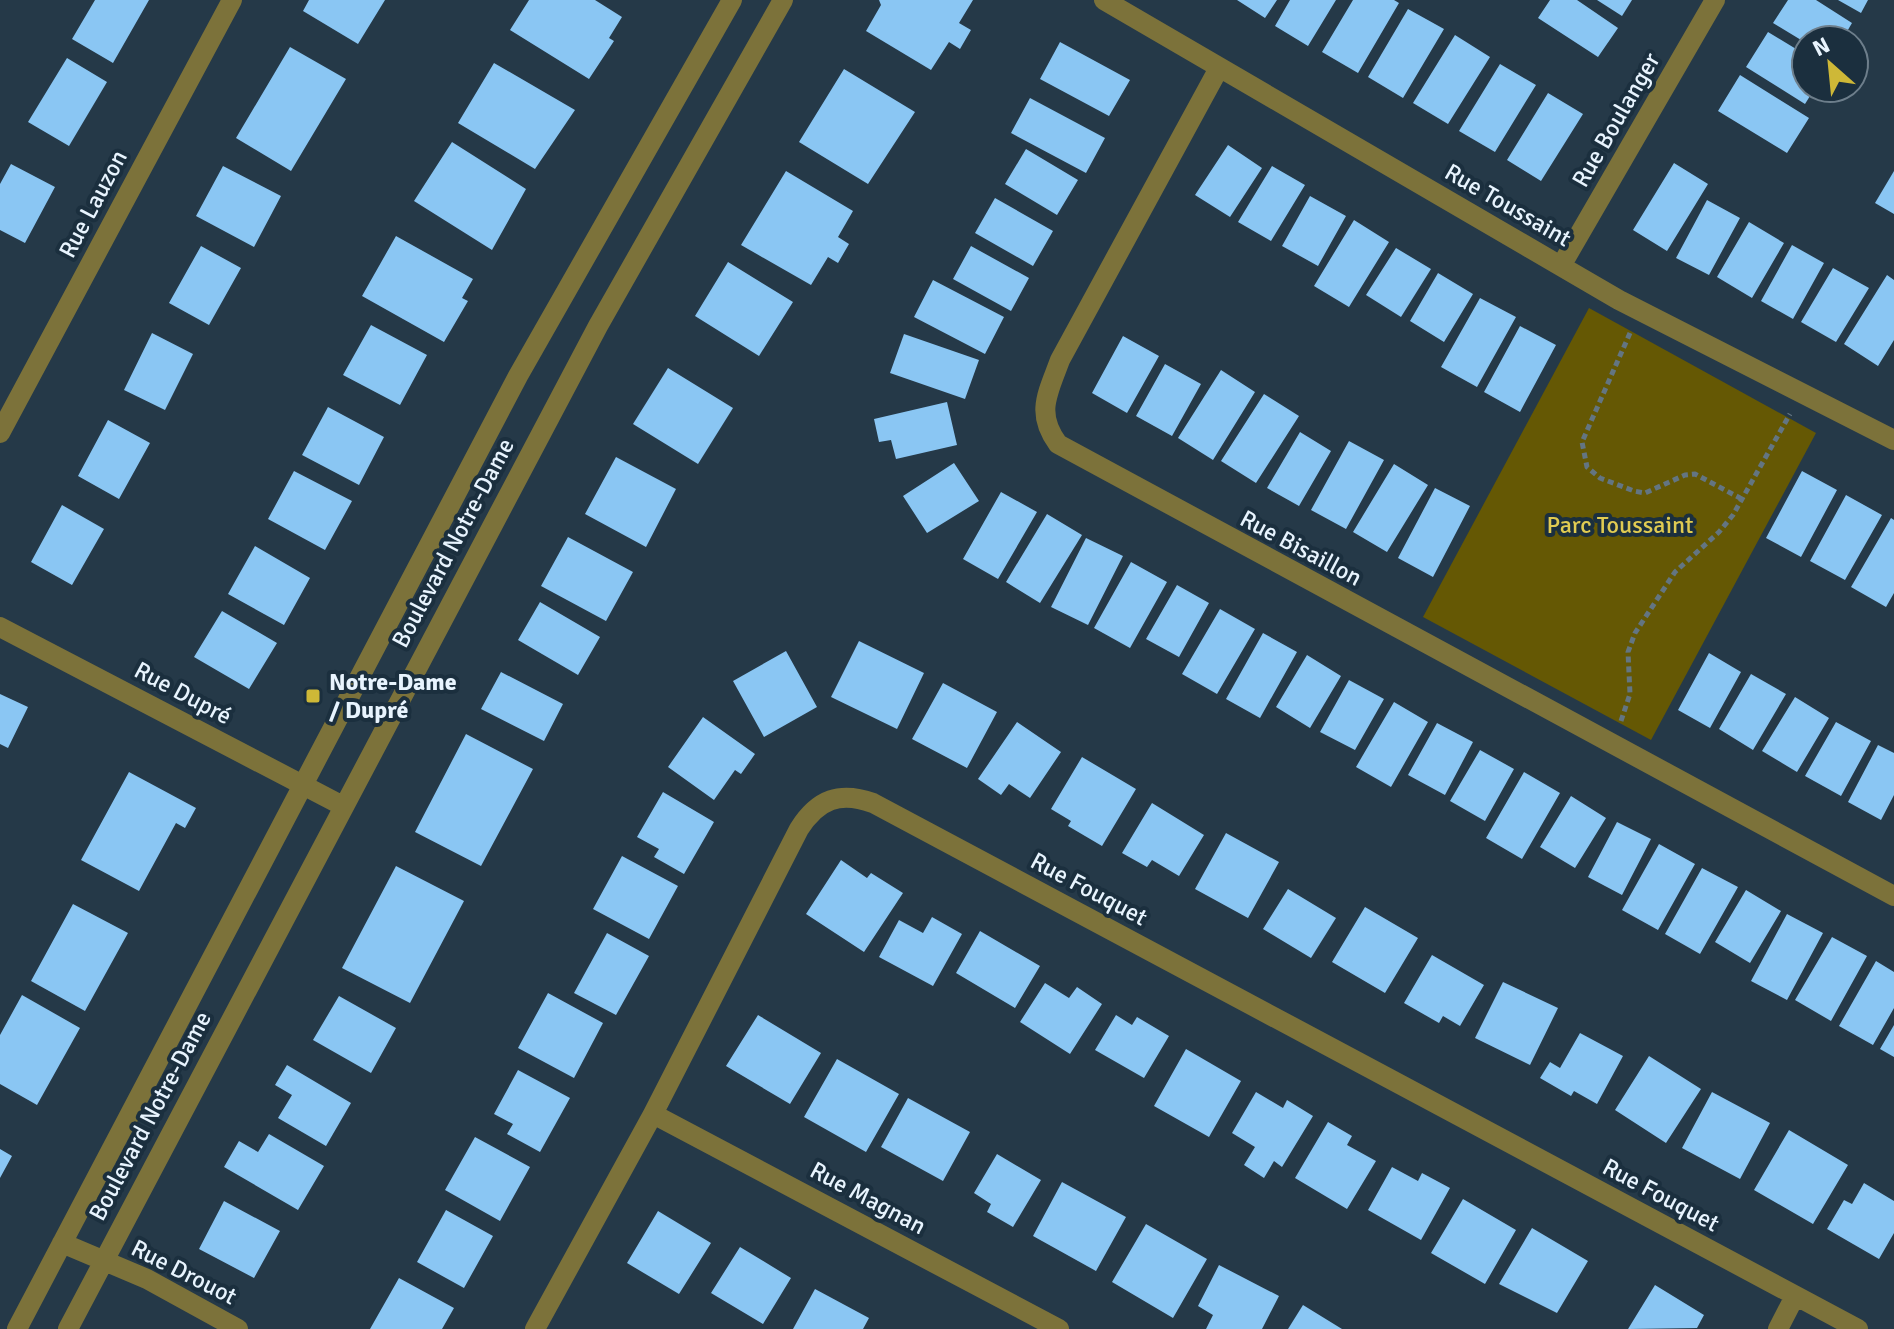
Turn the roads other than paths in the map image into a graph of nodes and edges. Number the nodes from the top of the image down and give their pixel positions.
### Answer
1 (232, 0) edge
2 (732, 0) edge
3 (783, 0) edge
4 (1104, 0) edge
5 (1715, 0) edge
6 (1219, 68) junction
7 (1561, 266) junction
8 (0, 433) edge
9 (1894, 440) edge
10 (0, 627) edge
11 (302, 785) junction
12 (343, 806) junction
13 (1894, 896) edge
14 (653, 1114) junction
15 (62, 1243) junction
16 (102, 1261) junction
17 (1795, 1296) junction
18 (17, 1329) edge
19 (68, 1329) edge
20 (238, 1329) edge
21 (535, 1329) edge
22 (1059, 1329) edge
23 (1778, 1329) edge
24 (1858, 1329) edge

1 - 8 street, Rue Lauzon
2 - 11 street, Boulevard Notre-Dame
3 - 12 street, Boulevard Notre-Dame
4 - 6 street, Rue Toussaint
5 - 7 street, Rue Boulanger
6 - 7 street, Rue Toussaint
6 - 13 street, Rue Bisaillon
7 - 9 street, Rue Toussaint
10 - 11 street, Rue Dupré
11 - 12 street, Rue Dupré
11 - 15 street, Boulevard Notre-Dame
12 - 16 street, Boulevard Notre-Dame
14 - 17 street, Rue Fouquet
14 - 21 street, Rue Fouquet
14 - 22 street, Rue Magnan
15 - 16 street, Rue Drouot
15 - 18 street, Boulevard Notre-Dame
16 - 19 street, Boulevard Notre-Dame
16 - 20 street, Rue Drouot
17 - 23 street
17 - 24 street, Rue Fouquet

